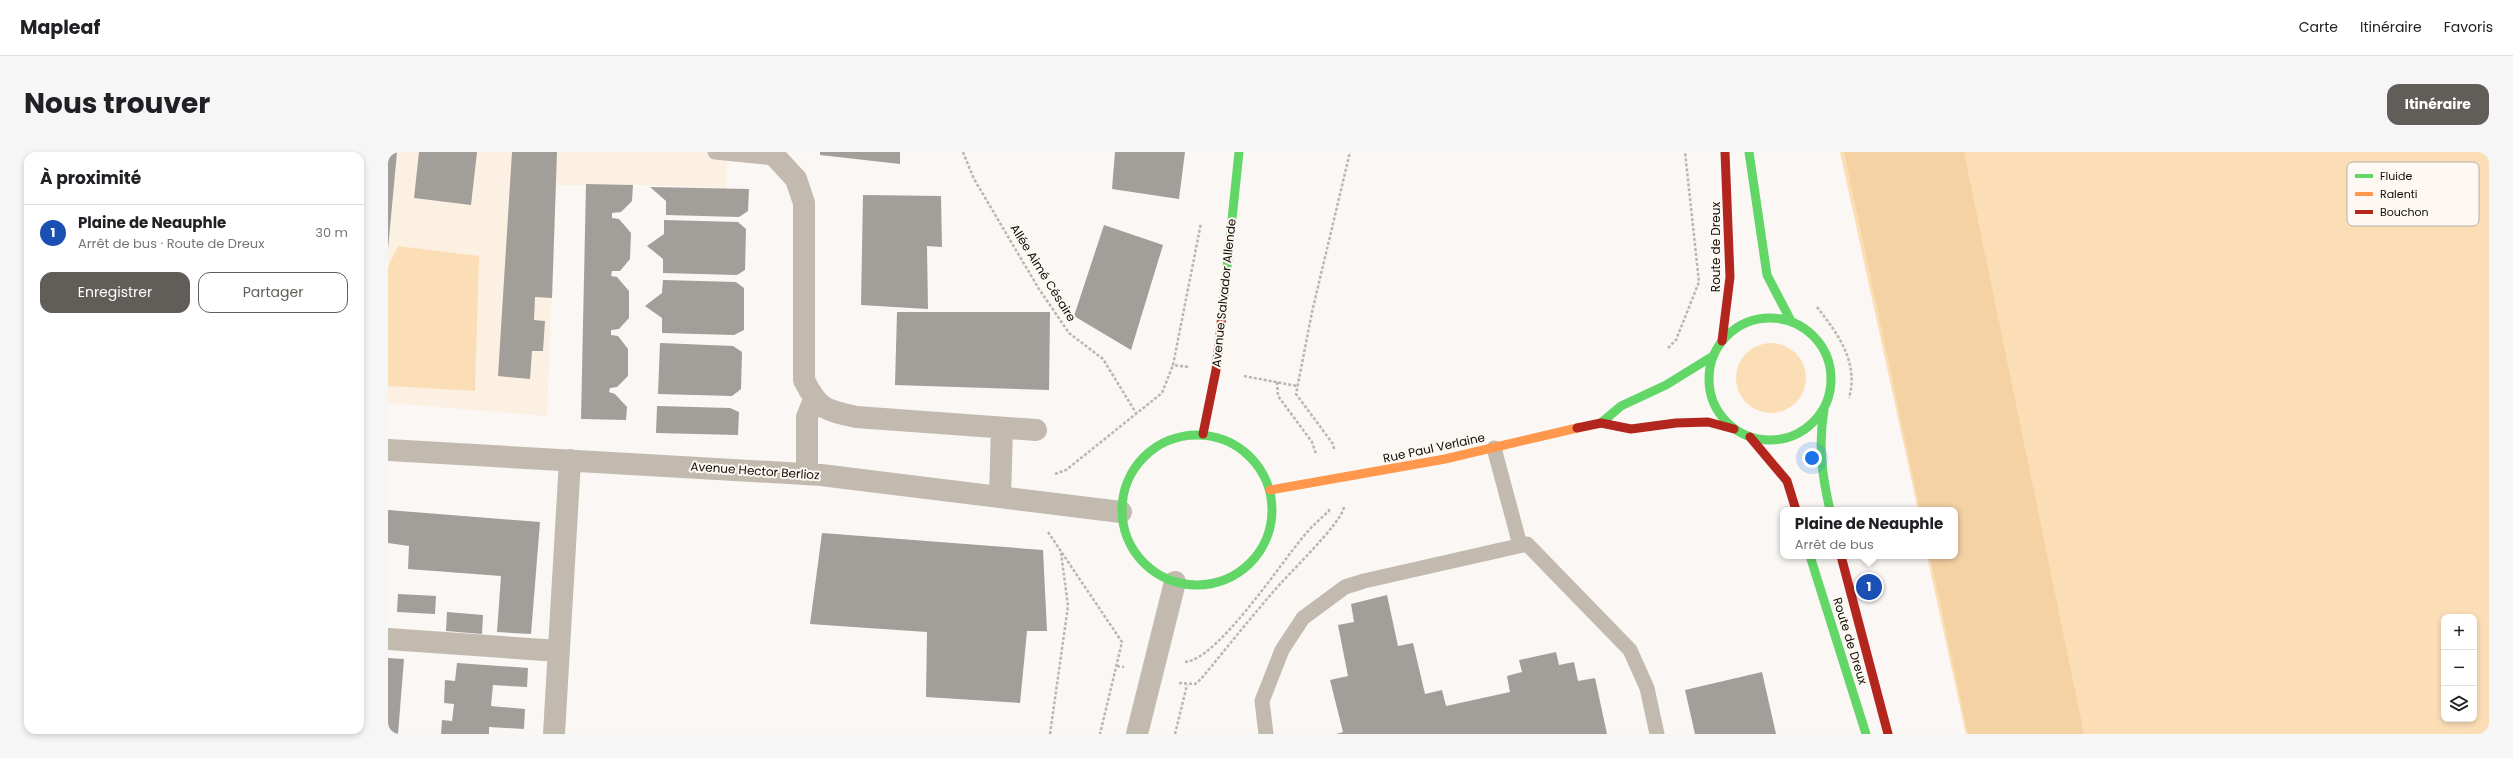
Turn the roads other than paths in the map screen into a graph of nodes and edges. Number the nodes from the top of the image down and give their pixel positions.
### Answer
1 (715, 152) edge
2 (1239, 152) edge
3 (1725, 152) edge
4 (1749, 152) edge
5 (773, 155) edge
6 (1791, 321) junction
7 (1722, 341) junction
8 (1713, 356) junction
9 (814, 400) junction
10 (1824, 409) junction
11 (1601, 423) junction
12 (1002, 428) junction
13 (1734, 429) junction
14 (1036, 430) dead end
15 (1203, 434) junction
16 (1750, 437) junction
17 (1494, 448) junction
18 (388, 450) edge
19 (570, 460) junction
20 (807, 474) junction
21 (1270, 490) junction
22 (1000, 497) junction
23 (1795, 507) edge
24 (1829, 507) edge
25 (1121, 512) junction
26 (1520, 545) junction
27 (1811, 559) edge
28 (1842, 559) edge
29 (1175, 582) junction
30 (388, 639) edge
31 (559, 651) junction
32 (554, 734) edge
33 (1137, 734) edge
34 (1266, 734) edge
35 (1658, 734) edge
36 (1866, 734) edge
37 (1888, 734) edge

1 - 5 lane
2 - 15 street, Avenue Salvador Allende
3 - 7 street, Route de Dreux
4 - 6 street
5 - 9 street
6 - 7 street
6 - 10 street
7 - 8 street
8 - 11 street, Rue Paul Verlaine
8 - 13 street
9 - 12 street
9 - 20 street
10 - 16 street
10 - 24 street
11 - 13 street, Rue Paul Verlaine
11 - 17 street, Rue Paul Verlaine
12 - 14 street
12 - 22 street
13 - 16 street
15 - 21 street
15 - 25 street
16 - 23 street
17 - 21 street, Rue Paul Verlaine
17 - 26 lane
18 - 19 street, Avenue Hector Berlioz
19 - 20 street, Avenue Hector Berlioz
19 - 31 street
20 - 22 street, Avenue Hector Berlioz
21 - 29 street
22 - 25 street, Avenue Hector Berlioz
25 - 29 street
26 - 34 lane
26 - 35 lane
27 - 36 street, Route de Dreux
28 - 37 street, Route de Dreux
29 - 33 street
30 - 31 street
31 - 32 street

